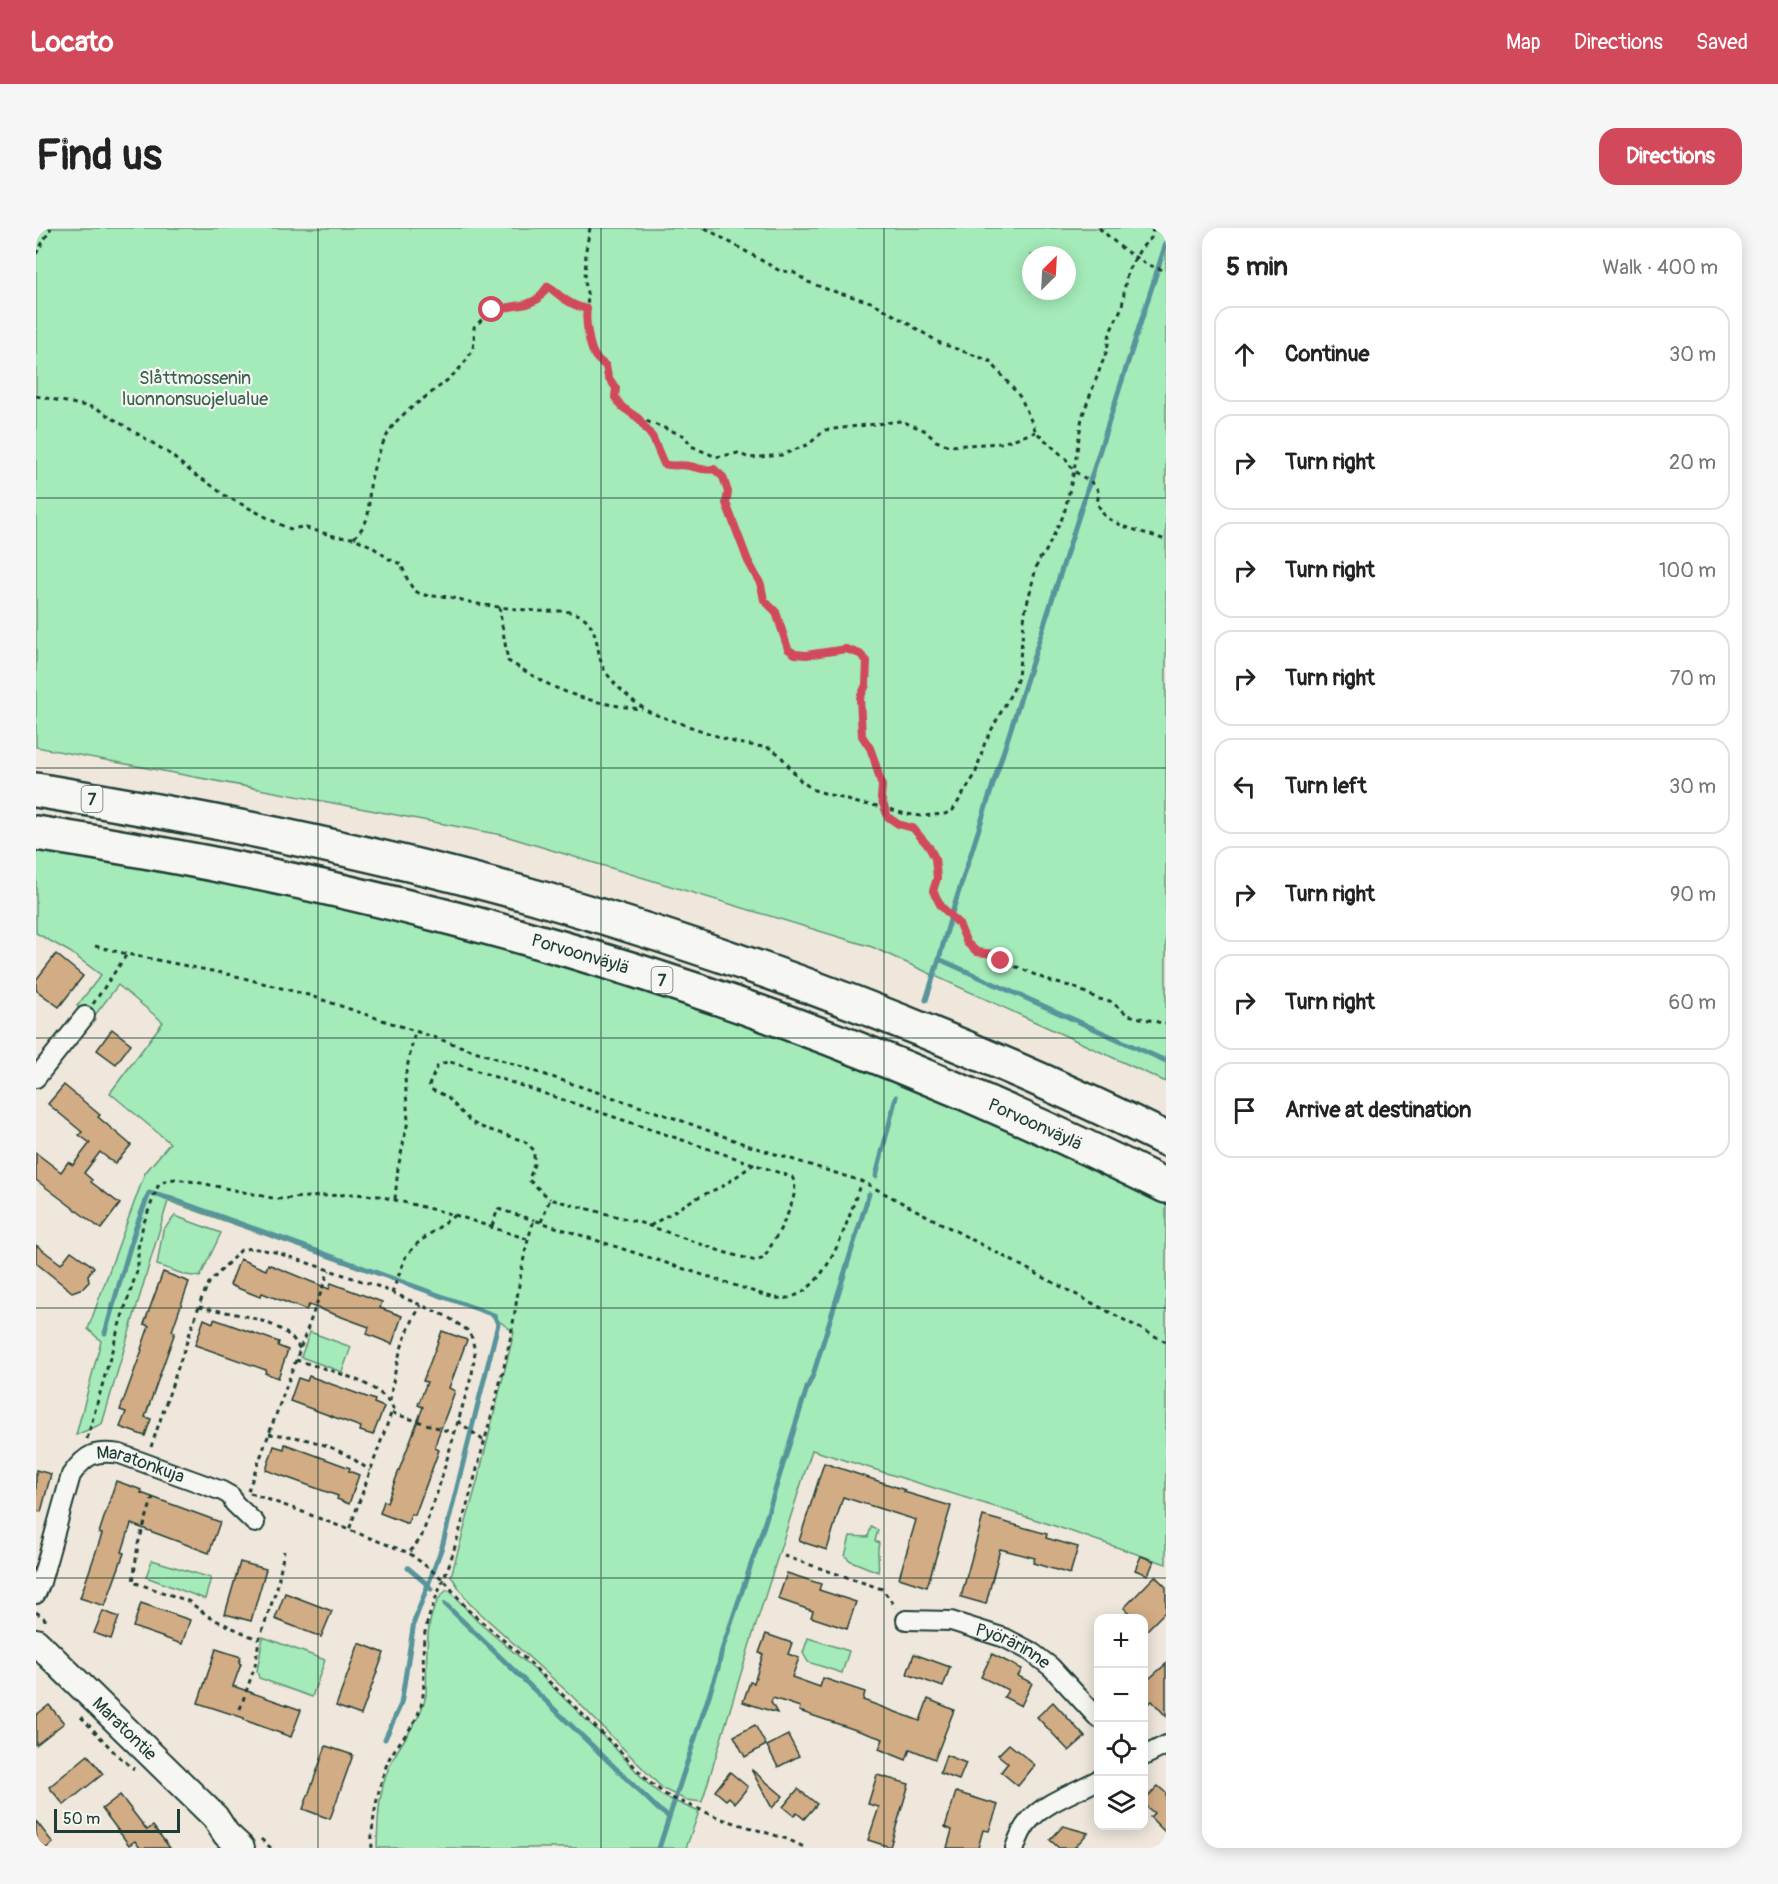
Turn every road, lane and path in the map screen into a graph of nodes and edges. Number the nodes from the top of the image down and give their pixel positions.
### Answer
1 (51, 228) edge
2 (590, 228) edge
3 (705, 228) edge
4 (1099, 228) edge
5 (1153, 228) edge
6 (36, 254) edge
7 (1135, 257) junction
8 (1166, 272) edge
9 (587, 309) junction
10 (36, 396) edge
11 (638, 418) junction
12 (1036, 432) junction
13 (1074, 471) junction
14 (354, 538) junction
15 (1166, 540) edge
16 (499, 607) junction
17 (644, 709) junction
18 (36, 790) edge
19 (884, 807) junction
20 (36, 832) edge
21 (95, 946) dead end
22 (127, 954) junction
23 (85, 1016) joint
24 (1166, 1024) edge
25 (415, 1031) junction
26 (36, 1078) edge
27 (1166, 1139) edge
28 (754, 1164) junction
29 (861, 1181) junction
30 (1166, 1186) edge
31 (395, 1199) junction
32 (550, 1199) junction
33 (455, 1215) junction
34 (534, 1220) junction
35 (541, 1222) junction
36 (492, 1226) junction
37 (650, 1226) junction
38 (527, 1239) junction
39 (329, 1270) junction
40 (392, 1293) junction
41 (421, 1305) junction
42 (199, 1307) junction
43 (1166, 1342) edge
44 (300, 1349) junction
45 (296, 1360) junction
46 (390, 1401) junction
47 (392, 1413) junction
48 (460, 1423) junction
49 (454, 1433) junction
50 (269, 1434) junction
51 (482, 1440) junction
52 (89, 1456) junction
53 (145, 1463) junction
54 (370, 1471) junction
55 (153, 1497) dead end
56 (255, 1523) dead end
57 (349, 1530) junction
58 (284, 1551) dead end
59 (409, 1553) junction
60 (784, 1556) dead end
61 (444, 1580) junction
62 (36, 1594) edge
63 (36, 1612) edge
64 (906, 1620) joint
65 (40, 1631) edge
66 (259, 1640) junction
67 (240, 1709) dead end
68 (1094, 1714) edge
69 (1166, 1745) edge
70 (1148, 1754) edge
71 (1094, 1782) edge
72 (215, 1817) junction
73 (241, 1848) edge
74 (262, 1848) edge
75 (372, 1848) edge
76 (806, 1848) edge
77 (1015, 1848) edge

1 - 6 path
2 - 9 path
3 - 12 path
4 - 7 path
5 - 7 path
7 - 8 path
7 - 13 path
9 - 11 path
9 - 14 path
10 - 14 path
11 - 12 path
11 - 19 path
12 - 13 path
13 - 15 path
13 - 19 path
14 - 16 path
16 - 17 path
16 - 17 path
17 - 19 path
18 - 27 highway, 7
19 - 24 path
20 - 30 highway, Porvoonväylä / 7
21 - 22 path
22 - 23 path
22 - 25 path
23 - 26 street
25 - 29 path
25 - 31 path
28 - 32 path
28 - 37 path
28 - 37 path
29 - 35 path
29 - 43 path
31 - 33 path
31 - 52 path
32 - 35 path
32 - 37 path
33 - 36 path
33 - 40 path
34 - 35 path
34 - 36 path
34 - 38 path
36 - 38 path
38 - 51 path
39 - 40 path
39 - 42 path
39 - 44 path
40 - 41 path
41 - 46 path
41 - 48 path
42 - 44 path
42 - 53 path
44 - 45 path
45 - 46 path
45 - 50 path
46 - 47 path
47 - 49 path
47 - 54 path
48 - 49 path
48 - 51 path
49 - 59 path
50 - 54 path
50 - 57 path
51 - 61 path
52 - 53 street, Maratonkuja
52 - 62 street, Maratonkuja
53 - 56 street, Maratonkuja
54 - 57 path
55 - 66 path
57 - 59 path
58 - 66 path
59 - 61 path
60 - 64 path
61 - 75 path
61 - 76 path
63 - 65 path
64 - 68 street, Pyörärinne
65 - 72 main road, Maratontie
66 - 67 path
69 - 70 street
71 - 77 street
72 - 73 main road, Maratontie
72 - 74 main road, Maratontie

